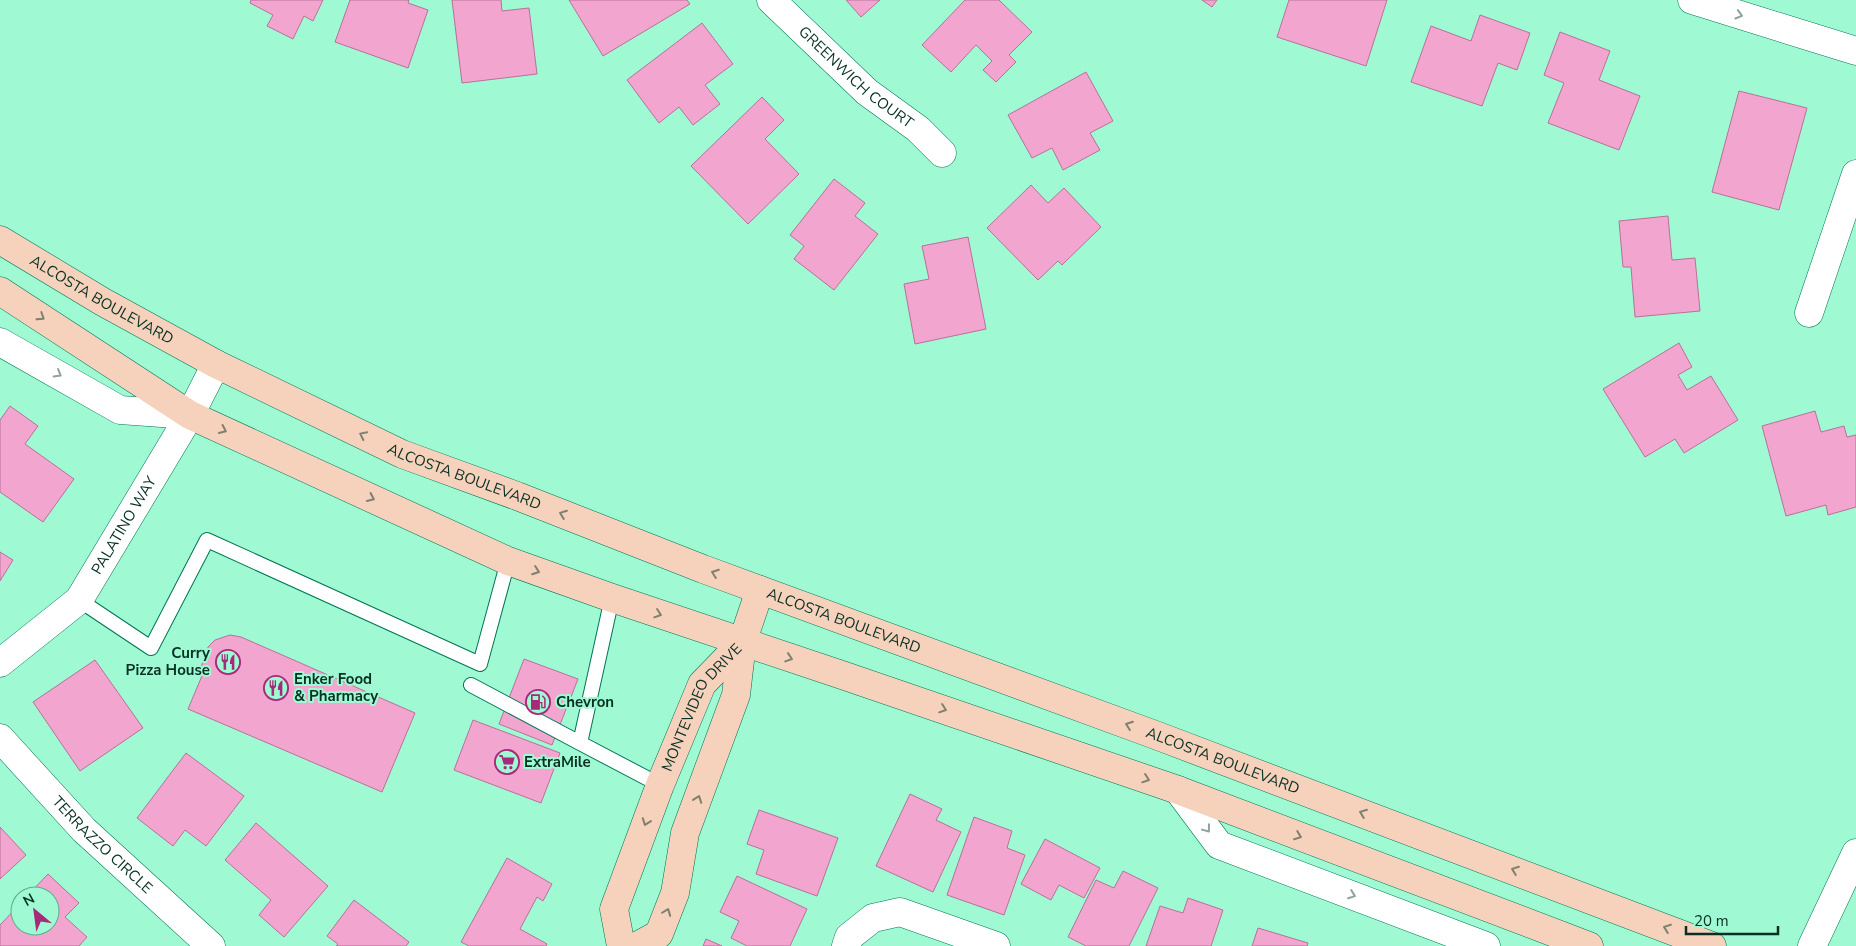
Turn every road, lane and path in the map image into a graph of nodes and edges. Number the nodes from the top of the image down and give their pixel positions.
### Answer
1 (771, 0) edge
2 (1692, 0) edge
3 (1856, 51) edge
4 (942, 154) dead end
5 (1856, 174) edge
6 (0, 240) edge
7 (0, 291) edge
8 (1809, 312) dead end
9 (0, 342) edge
10 (216, 364) junction
11 (190, 415) junction
12 (508, 561) junction
13 (760, 590) junction
14 (612, 598) junction
15 (79, 600) junction
16 (742, 643) junction
17 (0, 663) edge
18 (471, 685) dead end
19 (0, 738) edge
20 (580, 743) junction
21 (660, 785) junction
22 (1178, 790) junction
23 (1856, 853) edge
24 (211, 946) edge
25 (621, 946) edge
26 (637, 946) edge
27 (846, 946) edge
28 (996, 946) edge
29 (1486, 946) edge
30 (1589, 946) edge
31 (1712, 946) edge
32 (1812, 946) edge

1 - 4 street, GREENWICH COURT
2 -> 3 street
5 - 8 street
6 - 10 main road, ALCOSTA BOULEVARD
7 -> 11 main road
9 -> 11 street
10 - 11 street, PALATINO WAY
13 -> 10 main road, ALCOSTA BOULEVARD
11 -> 12 main road
11 - 15 street, PALATINO WAY
12 -> 14 main road
12 - 15 lane
13 - 16 main road
31 -> 13 main road, ALCOSTA BOULEVARD
14 -> 16 main road
14 - 20 lane
15 - 17 street, PALATINO WAY
16 - 21 main road, MONTEVIDEO DRIVE
16 -> 22 main road
26 -> 16 main road, MONTEVIDEO DRIVE
18 - 20 lane
19 - 24 street, TERRAZZO CIRCLE
20 - 21 lane
21 -> 25 main road, MONTEVIDEO DRIVE
22 -> 29 street
22 -> 30 main road
23 - 32 street
27 - 28 street

